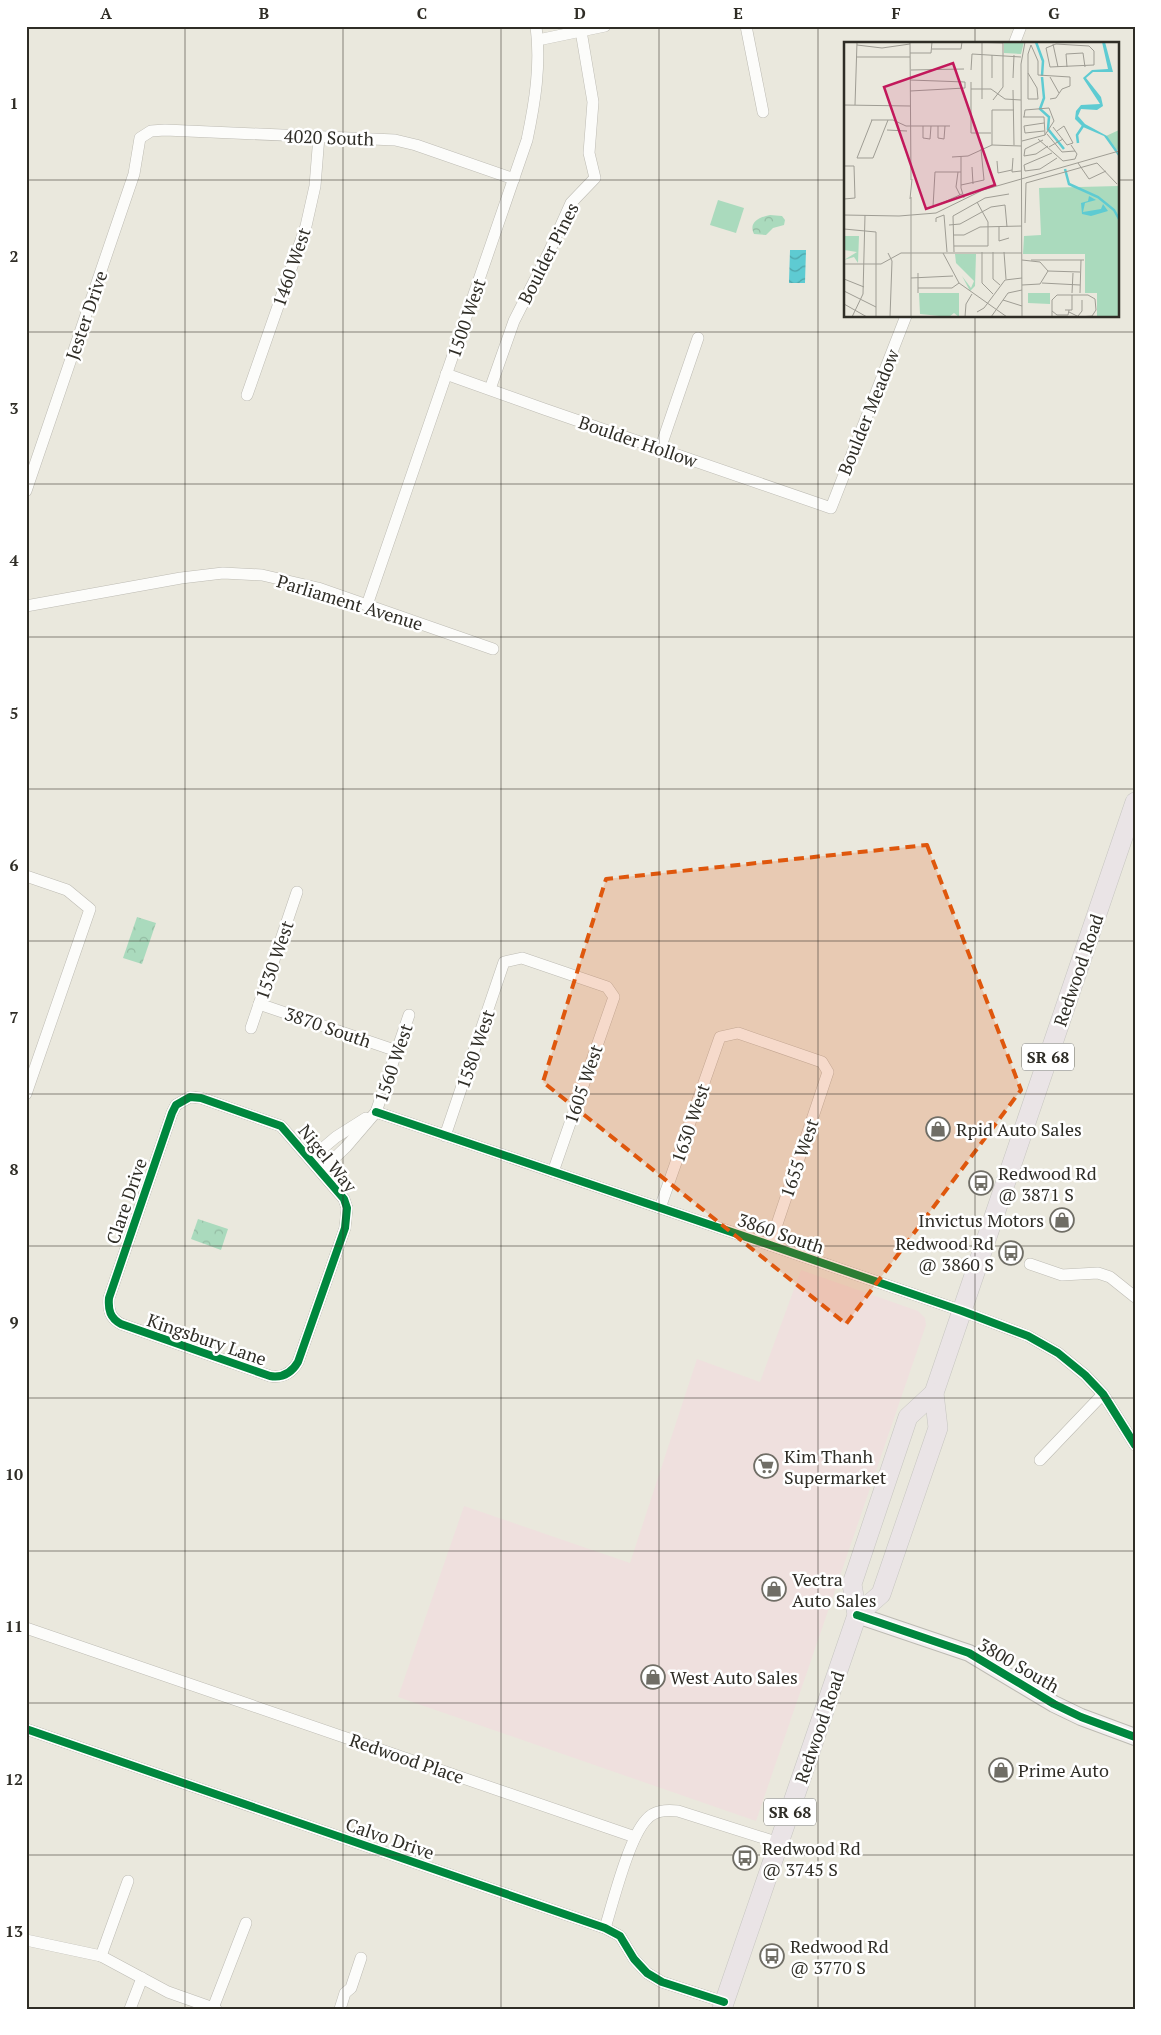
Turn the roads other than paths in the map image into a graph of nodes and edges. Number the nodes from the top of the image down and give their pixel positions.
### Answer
1 (536, 26) edge
2 (605, 26) edge
3 (746, 26) edge
4 (1021, 26) edge
5 (581, 31) junction
6 (538, 40) junction
7 (1015, 42) edge
8 (763, 112) dead end
9 (319, 136) junction
10 (140, 138) joint
11 (514, 179) junction
12 (905, 318) edge
13 (698, 338) dead end
14 (446, 374) junction
15 (490, 389) junction
16 (247, 395) dead end
17 (660, 449) junction
18 (26, 491) edge
19 (830, 508) joint
20 (367, 605) junction
21 (26, 606) edge
22 (493, 649) dead end
23 (1135, 802) edge
24 (26, 876) edge
25 (297, 892) dead end
26 (504, 962) joint
27 (259, 1004) junction
28 (409, 1015) dead end
29 (251, 1028) dead end
30 (720, 1037) joint
31 (397, 1051) junction
32 (30, 1070) edge
33 (26, 1094) edge
34 (190, 1097) joint
35 (376, 1112) junction
36 (445, 1136) junction
37 (310, 1159) junction
38 (321, 1172) junction
39 (553, 1172) junction
40 (660, 1208) junction
41 (770, 1245) junction
42 (1030, 1264) dead end
43 (1135, 1297) edge
44 (962, 1311) junction
45 (115, 1321) joint
46 (290, 1372) joint
47 (934, 1393) junction
48 (1103, 1394) junction
49 (1135, 1445) edge
50 (1040, 1460) dead end
51 (858, 1614) junction
52 (26, 1628) edge
53 (26, 1730) edge
54 (1135, 1737) edge
55 (635, 1837) junction
56 (779, 1843) junction
57 (128, 1882) dead end
58 (246, 1923) dead end
59 (605, 1928) junction
60 (26, 1940) edge
61 (101, 1956) junction
62 (361, 1958) dead end
63 (142, 1978) junction
64 (723, 2006) edge
65 (214, 2008) edge
66 (130, 2009) edge
67 (340, 2009) edge

1 - 6 street, 1500 West
2 - 5 street
3 - 8 street
4 - 7 street
5 - 6 street
5 - 15 street, Boulder Pines
6 - 11 street, 1500 West
9 - 10 street, 4020 South
9 - 11 street, 4020 South
9 - 16 street, 1460 West
10 - 18 street, Jester Drive
11 - 14 street, 1500 West
12 - 19 street, Boulder Meadow
13 - 17 street
14 - 15 street, Boulder Hollow
14 - 20 street, 1500 West
15 - 17 street, Boulder Hollow
17 - 19 street, Boulder Hollow
20 - 21 street, Parliament Avenue
20 - 22 street, Parliament Avenue
23 - 44 main road, Redwood Road / SR 68
24 - 32 street
25 - 27 street, 1530 West
26 - 36 street, 1580 West
26 - 39 street, 1605 West
27 - 29 street, 1530 West
27 - 31 street, 3870 South
28 - 31 street, 1560 West
30 - 40 street, 1630 West
30 - 41 street, 1655 West
31 - 35 street, 1560 West
32 - 33 street
34 - 37 street, Nigel Way
34 - 45 street, Clare Drive
35 - 36 street, 3860 South
35 - 37 street, Nigel Way
35 - 38 street, Nigel Way
36 - 39 street, 3860 South
37 - 38 street, Nigel Way
38 - 46 street, Nigel Way
39 - 40 street, 3860 South
40 - 41 street, 3860 South
41 - 44 street, 3860 South
42 - 43 street
44 - 47 main road, Redwood Road / SR 68
44 - 48 street, 3860 South
45 - 46 street, Kingsbury Lane
47 - 51 main road, Redwood Road / SR 68
47 - 51 main road, Redwood Road / SR 68
48 - 49 street, 3860 South
48 - 50 street
51 - 54 street, 3800 South
51 - 56 main road, Redwood Road / SR 68
52 - 55 street, Redwood Place
53 - 59 street, Calvo Drive
55 - 56 street
55 - 59 street
56 - 64 main road, Redwood Road / SR 68
57 - 61 street
58 - 65 street
59 - 64 street, Calvo Drive
60 - 61 street
61 - 63 street
62 - 67 street
63 - 65 street
63 - 66 street

